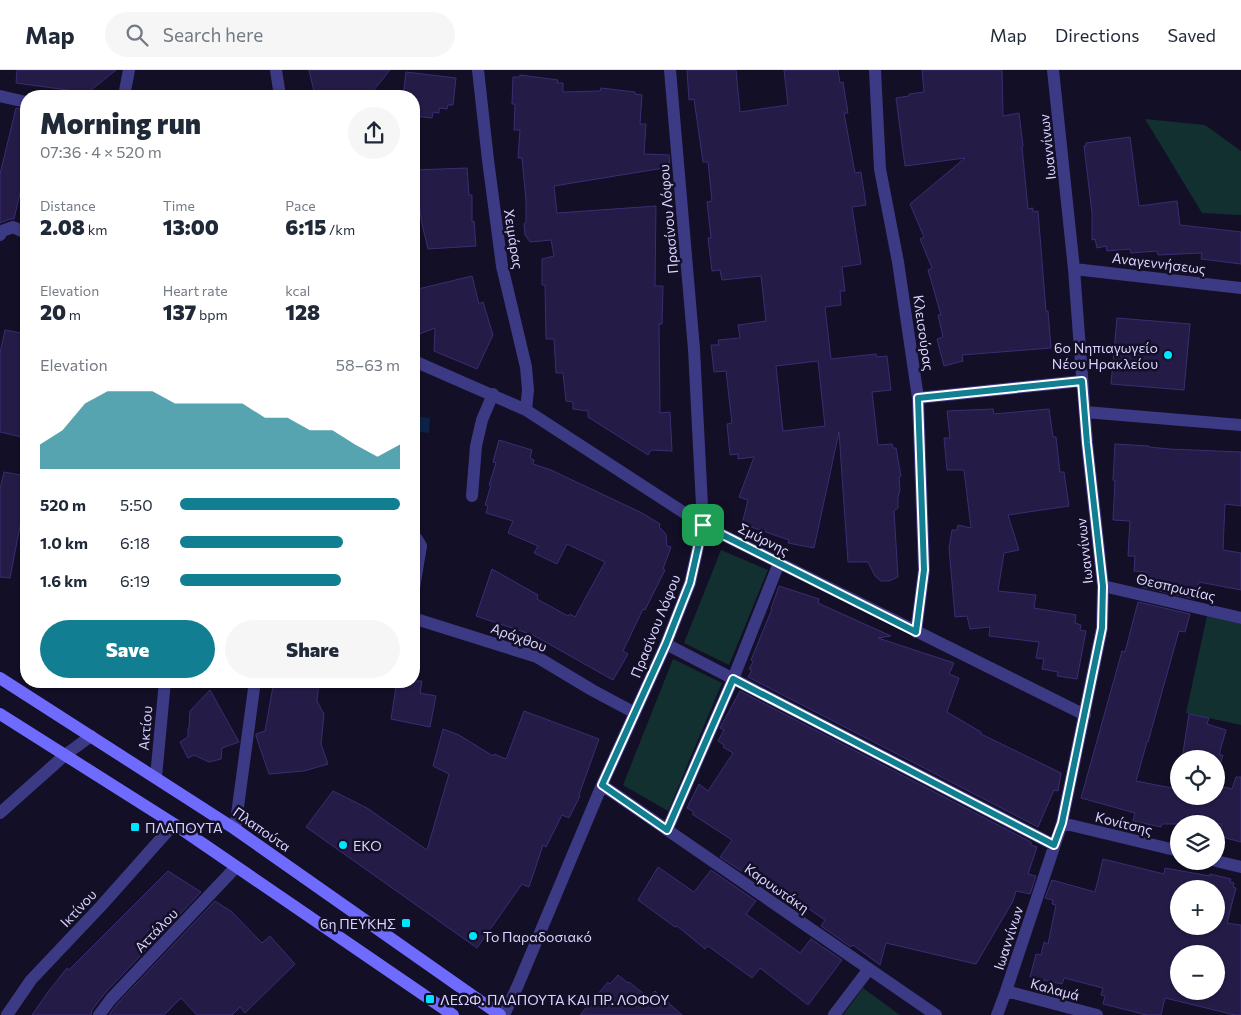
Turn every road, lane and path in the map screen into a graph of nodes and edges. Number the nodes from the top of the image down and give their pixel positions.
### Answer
1 (129, 70) edge
2 (276, 70) edge
3 (478, 70) edge
4 (670, 70) edge
5 (875, 70) edge
6 (1053, 70) edge
7 (125, 90) edge
8 (279, 90) edge
9 (0, 96) edge
10 (20, 101) edge
11 (20, 230) edge
12 (0, 235) edge
13 (1074, 269) junction
14 (1241, 288) edge
15 (420, 364) edge
16 (1082, 381) junction
17 (492, 394) junction
18 (918, 398) junction
19 (526, 410) junction
20 (1085, 412) junction
21 (1241, 425) edge
22 (472, 496) dead end
23 (703, 525) junction
24 (779, 563) junction
25 (1103, 586) junction
26 (1241, 618) edge
27 (420, 620) edge
28 (916, 632) junction
29 (666, 644) junction
30 (0, 678) edge
31 (733, 679) junction
32 (164, 688) edge
33 (254, 688) edge
34 (635, 713) junction
35 (0, 714) edge
36 (1085, 715) junction
37 (91, 736) junction
38 (65, 755) junction
39 (156, 778) junction
40 (602, 785) junction
41 (0, 813) edge
42 (1062, 823) junction
43 (174, 824) junction
44 (235, 829) junction
45 (667, 830) junction
46 (1054, 845) junction
47 (1170, 850) edge
48 (1225, 863) edge
49 (236, 867) junction
50 (1241, 867) edge
51 (869, 969) junction
52 (1006, 991) junction
53 (7, 1015) edge
54 (99, 1015) edge
55 (453, 1015) edge
56 (502, 1015) edge
57 (834, 1015) edge
58 (936, 1015) edge
59 (997, 1015) edge
60 (1097, 1015) edge

1 - 7 street
2 - 8 street
3 - 19 street, Χειμάρας
4 - 23 street, Πρασίνου Λόφου
5 - 18 street, Κλεισούρας
6 - 13 street, Ιωαννίνων
9 - 10 street
11 - 12 street
13 - 14 street, Αναγεννήσεως
13 - 16 street, Ιωαννίνων
15 - 17 street, Σμύρνης
16 - 18 street
16 - 20 street, Ιωαννίνων
17 - 19 street, Σμύρνης
17 - 22 street
18 - 28 street, Κλεισούρας
19 - 23 street, Σμύρνης
20 - 21 street
20 - 25 street, Ιωαννίνων
23 - 24 street, Σμύρνης
23 - 29 street, Πρασίνου Λόφου
24 - 28 street, Σμύρνης
24 - 31 street
25 - 26 street, Θεσπρωτίας
25 - 36 street, Ιωαννίνων
27 - 34 street, Αράχθου
28 - 36 street, Σμύρνης
29 - 31 street
29 - 34 street, Πρασίνου Λόφου
30 - 37 main road, Πλαπούτα
31 - 45 street
31 - 46 street
32 - 39 street, Ακτίου
33 - 44 street
34 - 40 street, Πρασίνου Λόφου
35 - 38 main road
36 - 42 street, Ιωαννίνων
37 - 38 street
37 - 39 main road, Πλαπούτα
38 - 41 street
38 - 43 main road
39 - 44 main road, Πλαπούτα
40 - 45 street, Καρυωτάκη
40 - 56 street, Πρασίνου Λόφου
42 - 46 street, Ιωαννίνων
42 - 47 street, Κονίτσης
43 - 49 main road
43 - 53 street, Ικτίνου
44 - 56 main road, Πλαπούτα
45 - 51 street, Καρυωτάκη
46 - 52 street, Ιωαννίνων
48 - 50 street
49 - 54 street, Αττάλου
49 - 55 main road
51 - 57 street
51 - 58 street, Καρυωτάκη
52 - 59 street, Ιωαννίνων
52 - 60 street, Καλαμά

